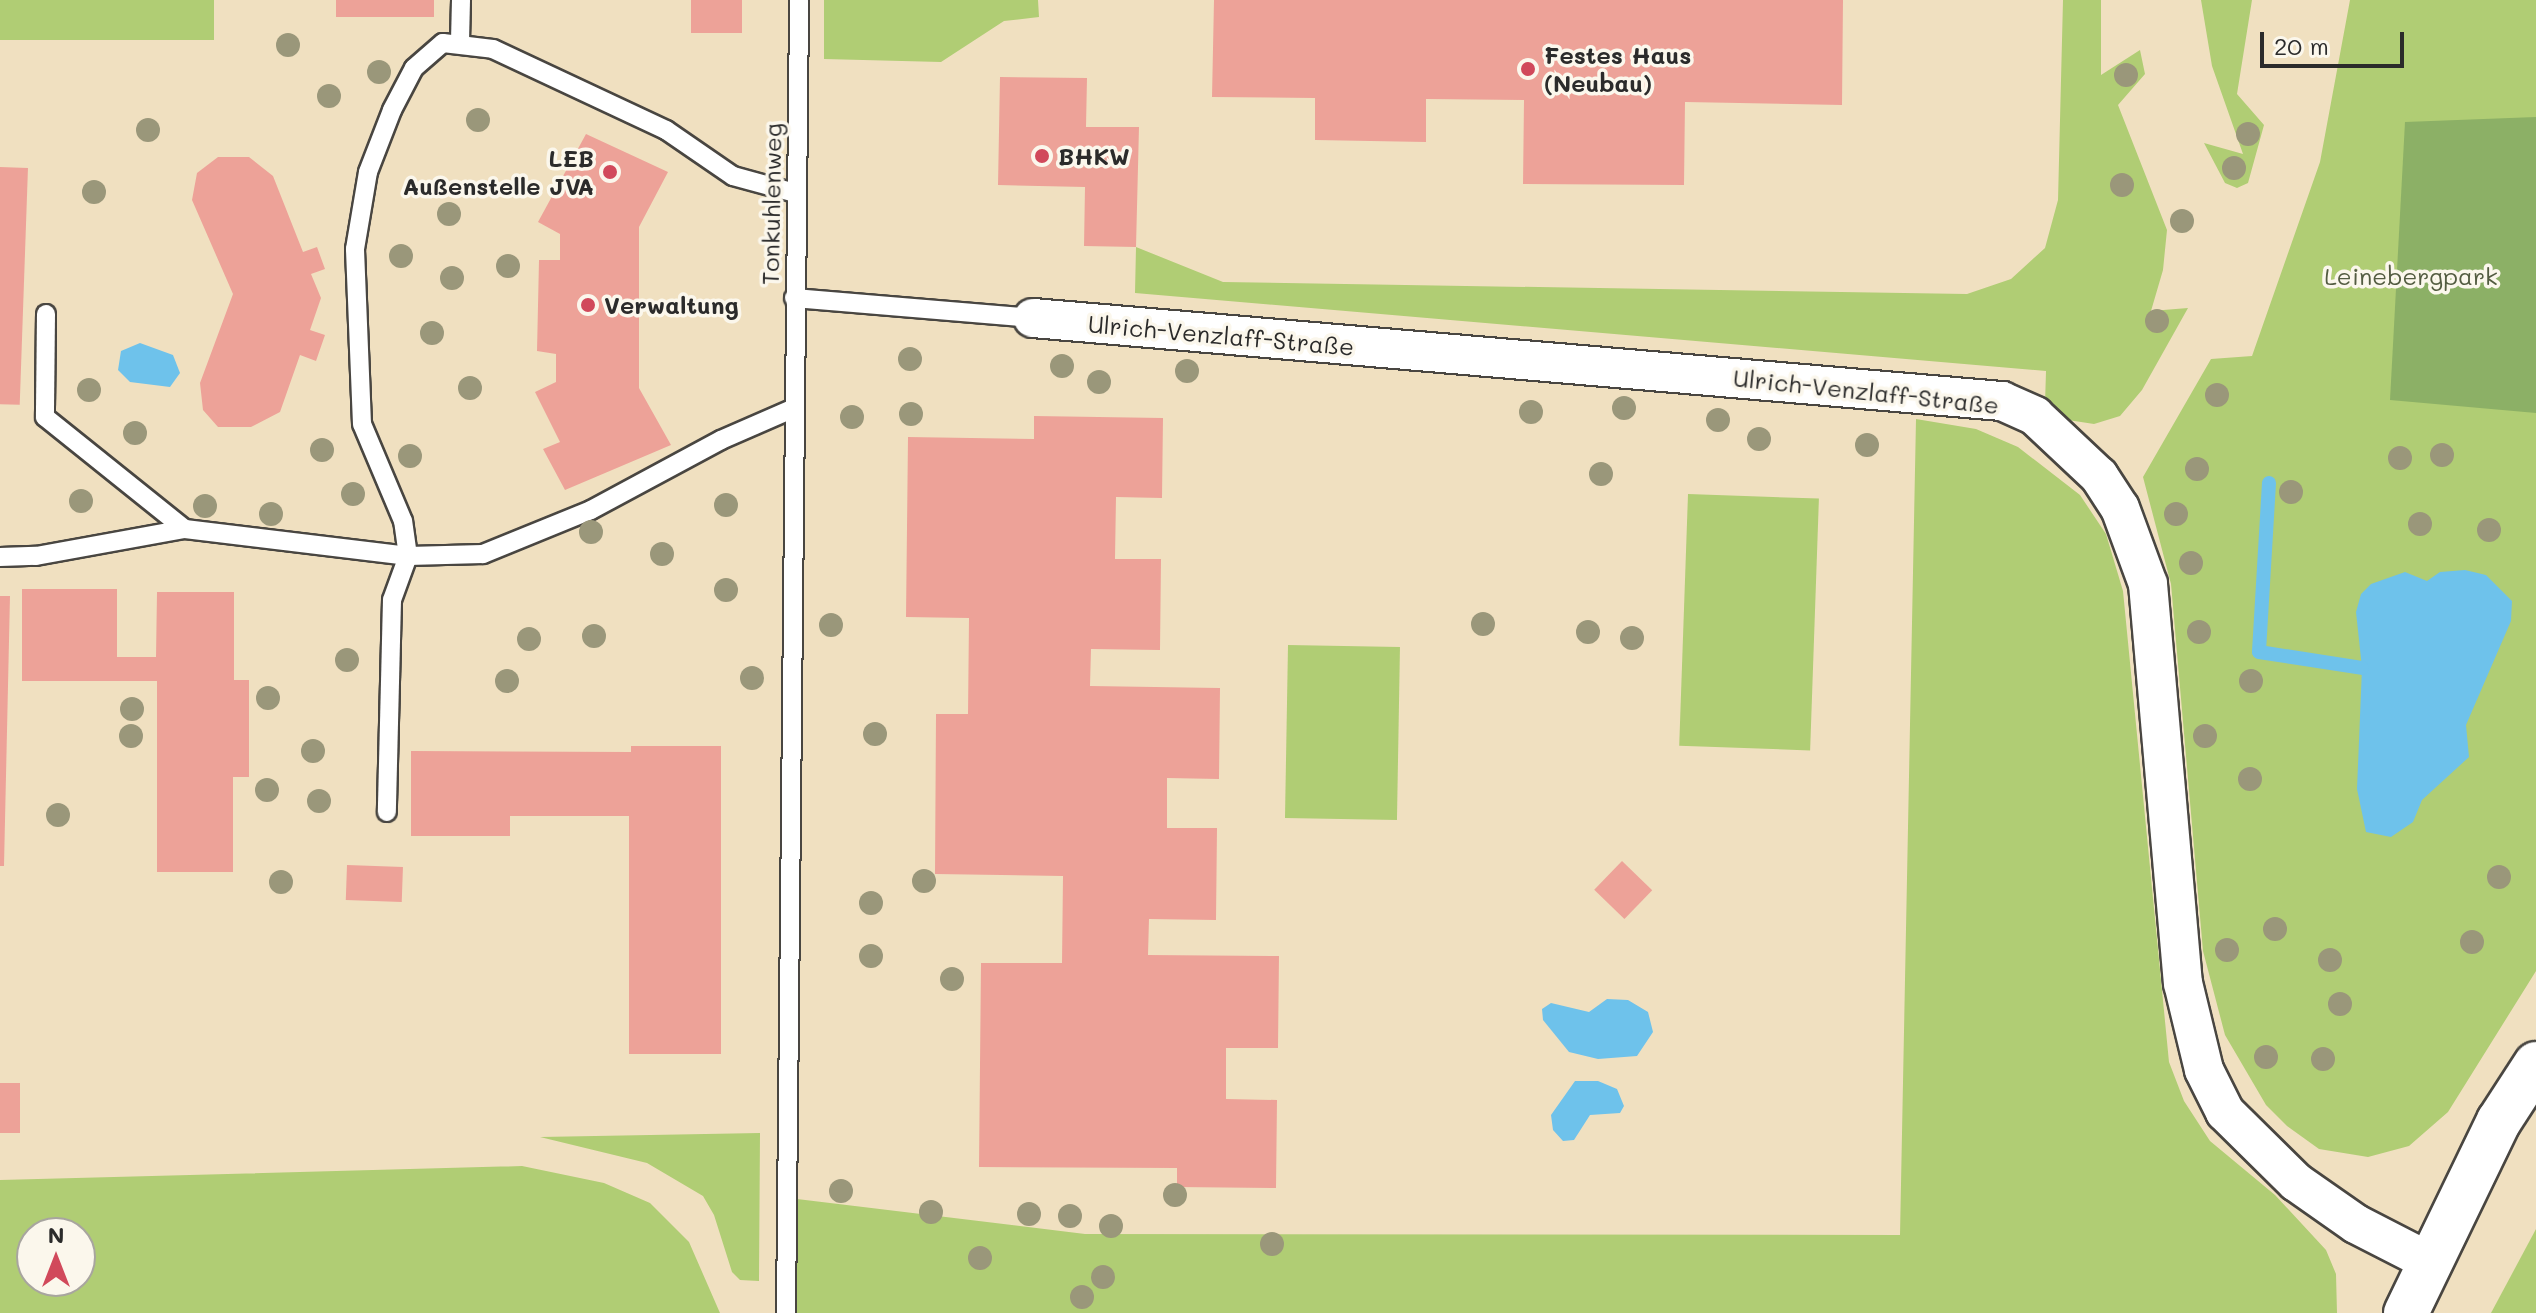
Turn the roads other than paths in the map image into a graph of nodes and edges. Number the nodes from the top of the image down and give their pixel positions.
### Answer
1 (461, 0) edge
2 (799, 0) edge
3 (460, 41) junction
4 (795, 193) junction
5 (794, 298) junction
6 (46, 314) dead end
7 (1033, 318) joint
8 (792, 409) junction
9 (185, 529) junction
10 (408, 556) junction
11 (0, 557) edge
12 (387, 812) dead end
13 (2536, 1064) edge
14 (2536, 1108) edge
15 (2430, 1262) junction
16 (786, 1313) edge
17 (2406, 1313) edge

1 - 3 lane
2 - 4 lane, Tonkuhlenweg
3 - 4 lane
3 - 10 lane
4 - 5 lane, Tonkuhlenweg
5 - 7 lane, Ulrich-Venzlaff-Straße
5 - 8 lane, Tonkuhlenweg
6 - 9 lane
7 - 15 street, Ulrich-Venzlaff-Straße
8 - 10 lane
8 - 16 lane, Tonkuhlenweg
9 - 10 lane
9 - 11 lane
10 - 12 lane
13 - 15 main road
14 - 15 main road
15 - 17 main road

